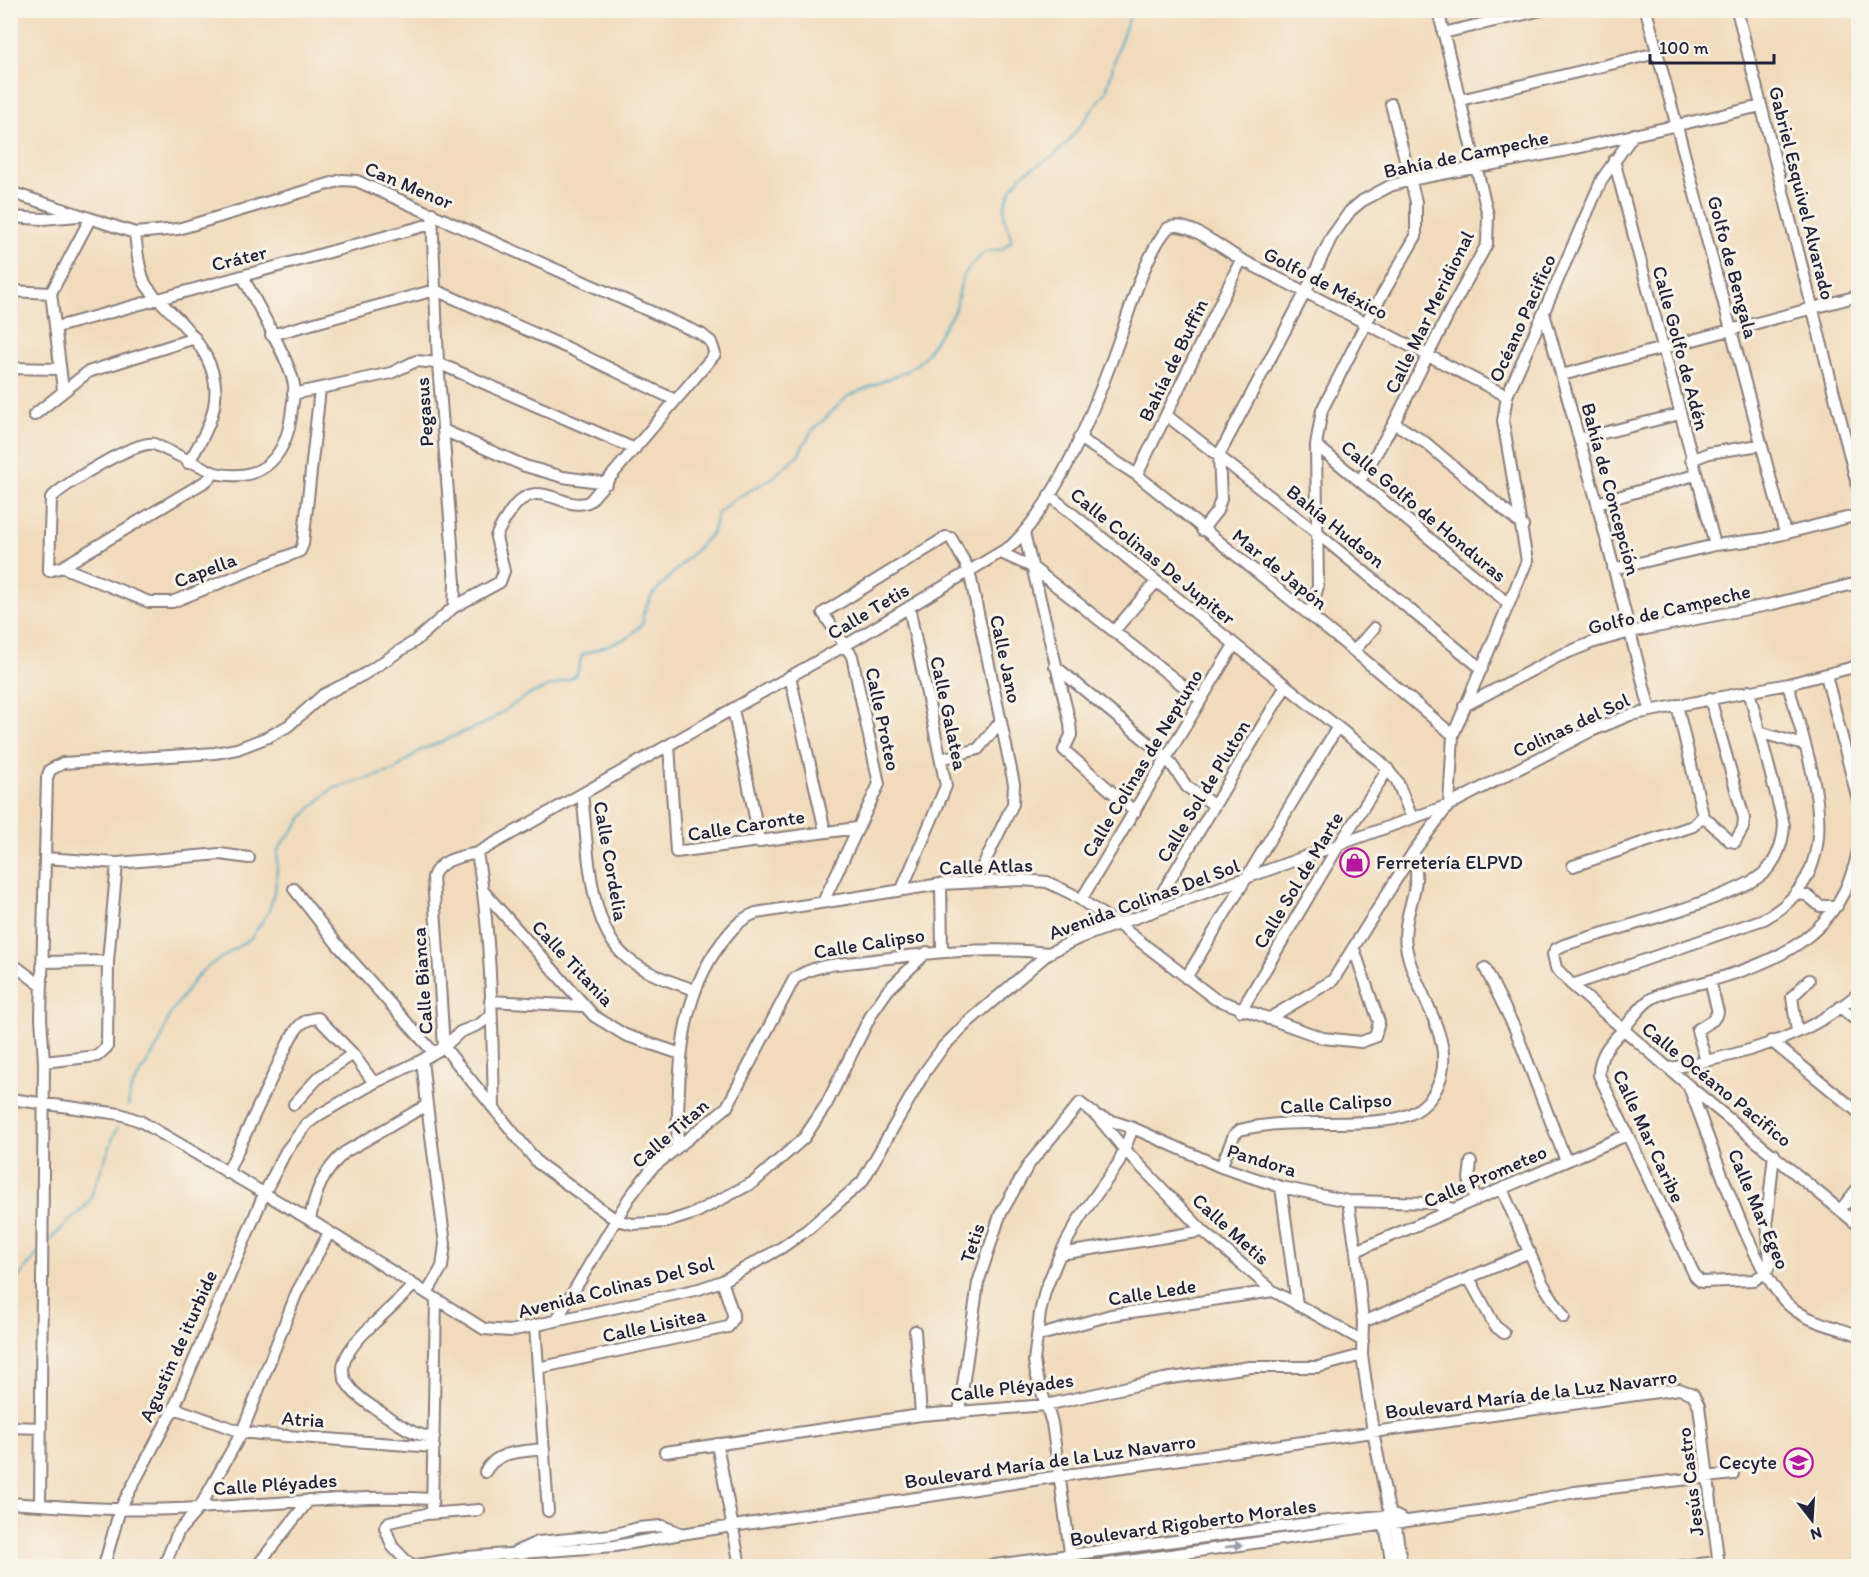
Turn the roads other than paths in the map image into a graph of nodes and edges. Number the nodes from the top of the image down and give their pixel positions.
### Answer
1 (1438, 10) edge
2 (1542, 10) edge
3 (1646, 10) edge
4 (1737, 10) edge
5 (1443, 33) junction
6 (1657, 53) junction
7 (1460, 100) junction
8 (1391, 104) dead end
9 (1761, 106) junction
10 (1678, 123) junction
11 (1634, 134) junction
12 (1614, 160) junction
13 (1477, 167) junction
14 (1410, 180) junction
15 (10, 192) edge
16 (10, 218) edge
17 (86, 218) junction
18 (431, 219) junction
19 (1164, 232) joint
20 (135, 233) junction
21 (1241, 260) junction
22 (243, 277) junction
23 (435, 290) junction
24 (10, 291) edge
25 (1306, 291) junction
26 (51, 293) junction
27 (1858, 296) edge
28 (159, 298) junction
29 (1814, 310) junction
30 (1544, 313) junction
31 (1366, 323) junction
32 (57, 327) junction
33 (1730, 328) junction
34 (271, 335) junction
35 (195, 338) junction
36 (1662, 347) junction
37 (1428, 355) junction
38 (438, 363) junction
39 (10, 368) edge
40 (59, 369) junction
41 (1562, 375) junction
42 (320, 388) junction
43 (63, 390) junction
44 (294, 394) junction
45 (1507, 396) junction
46 (675, 400) junction
47 (1680, 414) junction
48 (34, 415) dead end
49 (1166, 415) junction
50 (1394, 423) junction
51 (443, 430) junction
52 (1079, 438) junction
53 (1579, 439) junction
54 (1316, 445) junction
55 (1760, 445) junction
56 (635, 448) junction
57 (1219, 455) junction
58 (1691, 460) junction
59 (188, 463) junction
60 (215, 473) junction
61 (1137, 475) junction
62 (1695, 475) junction
63 (1360, 482) junction
64 (607, 483) junction
65 (1858, 488) edge
66 (1049, 495) junction
67 (1597, 503) junction
68 (1858, 515) edge
69 (1523, 526) junction
70 (1203, 530) junction
71 (1024, 533) junction
72 (1317, 533) junction
73 (1785, 533) junction
74 (1715, 545) junction
75 (1001, 553) junction
76 (62, 567) junction
77 (1032, 567) junction
78 (1613, 569) junction
79 (969, 570) junction
80 (1156, 582) junction
81 (1858, 583) edge
82 (1509, 604) junction
83 (454, 607) junction
84 (909, 608) junction
85 (823, 613) joint
86 (1310, 615) junction
87 (1374, 628) dead end
88 (1114, 631) junction
89 (1630, 632) junction
90 (846, 645) junction
91 (1234, 645) junction
92 (1354, 651) junction
93 (1054, 666) junction
94 (1858, 666) edge
95 (1482, 669) junction
96 (1826, 675) junction
97 (790, 676) junction
98 (1788, 684) junction
99 (1286, 687) junction
100 (1749, 691) junction
101 (1710, 698) junction
102 (1200, 699) junction
103 (1677, 705) junction
104 (1464, 706) junction
105 (733, 709) junction
106 (1650, 710) junction
107 (1001, 722) junction
108 (1337, 728) junction
109 (1762, 733) junction
110 (1453, 735) junction
111 (669, 745) junction
112 (1804, 745) junction
113 (1167, 758) junction
114 (941, 759) junction
115 (1388, 769) junction
116 (582, 795) junction
117 (1858, 800) edge
118 (1449, 804) junction
119 (1214, 805) junction
120 (1135, 812) junction
121 (1703, 816) junction
122 (1412, 818) junction
123 (857, 828) junction
124 (825, 831) junction
125 (760, 842) junction
126 (1339, 845) junction
127 (1414, 851) junction
128 (1858, 851) edge
129 (477, 854) junction
130 (45, 858) junction
131 (249, 858) dead end
132 (117, 863) junction
133 (1574, 866) dead end
134 (435, 872) joint
135 (1245, 880) junction
136 (975, 882) junction
137 (941, 884) junction
138 (294, 889) dead end
139 (902, 890) junction
140 (484, 892) junction
141 (1796, 893) junction
142 (824, 900) junction
143 (1081, 900) junction
144 (1837, 906) junction
145 (1150, 913) junction
146 (1120, 926) junction
147 (1354, 949) junction
148 (942, 951) junction
149 (927, 952) junction
150 (1049, 952) junction
151 (108, 961) junction
152 (10, 962) edge
153 (42, 962) junction
154 (1485, 968) dead end
155 (803, 973) joint
156 (1186, 978) junction
157 (1809, 980) dead end
158 (1710, 981) junction
159 (1572, 985) junction
160 (42, 986) junction
161 (695, 990) junction
162 (1858, 994) edge
163 (490, 1001) junction
164 (583, 1006) junction
165 (1840, 1007) junction
166 (1241, 1011) junction
167 (491, 1016) junction
168 (1268, 1019) junction
169 (1858, 1022) edge
170 (1622, 1030) junction
171 (1797, 1031) junction
172 (1771, 1041) junction
173 (439, 1050) junction
174 (353, 1054) junction
175 (681, 1054) junction
176 (422, 1060) junction
177 (1706, 1061) junction
178 (44, 1062) junction
179 (1671, 1068) junction
180 (374, 1083) junction
181 (1689, 1086) junction
182 (10, 1099) edge
183 (294, 1104) dead end
184 (43, 1105) junction
185 (424, 1107) junction
186 (1074, 1107) joint
187 (494, 1109) junction
188 (1858, 1112) edge
189 (1097, 1116) junction
190 (1133, 1128) junction
191 (1627, 1135) junction
192 (677, 1145) junction
193 (1124, 1149) junction
194 (1774, 1154) junction
195 (1471, 1161) dead end
196 (1566, 1161) junction
197 (1221, 1167) junction
198 (227, 1173) junction
199 (1281, 1187) junction
200 (1858, 1188) edge
201 (1502, 1189) junction
202 (264, 1194) junction
203 (1476, 1200) junction
204 (1348, 1201) junction
205 (1453, 1209) junction
206 (1841, 1209) junction
207 (309, 1220) junction
208 (616, 1221) junction
209 (1858, 1225) edge
210 (1203, 1231) junction
211 (329, 1233) junction
212 (1356, 1251) junction
213 (1530, 1252) junction
214 (1060, 1254) junction
215 (1765, 1273) junction
216 (1469, 1278) junction
217 (722, 1281) junction
218 (414, 1286) junction
219 (1273, 1292) junction
220 (432, 1296) junction
221 (1297, 1305) junction
222 (1564, 1317) dead end
223 (557, 1319) junction
224 (1363, 1322) junction
225 (535, 1325) junction
226 (915, 1331) dead end
227 (1504, 1333) dead end
228 (1858, 1335) edge
229 (1037, 1336) junction
230 (1363, 1341) junction
231 (1362, 1355) junction
232 (538, 1368) junction
233 (1693, 1394) joint
234 (1046, 1405) junction
235 (174, 1408) junction
236 (959, 1413) junction
237 (921, 1415) junction
238 (10, 1427) edge
239 (41, 1428) junction
240 (242, 1432) junction
241 (1373, 1432) junction
242 (434, 1442) junction
243 (717, 1444) junction
244 (544, 1449) junction
245 (665, 1452) dead end
246 (485, 1472) dead end
247 (1733, 1474) dead end
248 (1060, 1476) junction
249 (1706, 1477) junction
250 (432, 1499) junction
251 (309, 1500) junction
252 (10, 1503) edge
253 (40, 1506) junction
254 (200, 1507) junction
255 (120, 1509) junction
256 (478, 1510) dead end
257 (548, 1511) dead end
258 (432, 1513) junction
259 (1392, 1517) junction
260 (734, 1526) junction
261 (1072, 1562) edge
262 (1718, 1564) edge
263 (104, 1566) edge
264 (164, 1566) edge
265 (257, 1566) edge
266 (411, 1566) edge
267 (740, 1566) edge
268 (987, 1566) edge
269 (1093, 1566) edge
270 (1392, 1566) edge
271 (1402, 1566) edge
272 (1681, 1566) edge

1 - 5 street, Calle Mar Meridional
2 - 5 street
3 - 6 street, Golfo de Bengala
4 - 9 street, Gabriel Esquivel Alvarado
5 - 7 street, Calle Mar Meridional
6 - 7 street
6 - 10 street, Golfo de Bengala
7 - 13 street, Calle Mar Meridional
8 - 14 street
9 - 10 street, Bahía de Campeche
9 - 29 street, Gabriel Esquivel Alvarado
10 - 11 street, Bahía de Campeche
10 - 33 street, Golfo de Bengala
11 - 12 street, Océano Pacifico
11 - 13 street, Bahía de Campeche
12 - 30 street, Océano Pacifico
12 - 36 street, Calle Golfo de Adén
13 - 14 street, Bahía de Campeche
13 - 37 street, Calle Mar Meridional
14 - 25 street, Bahía de Campeche
14 - 31 street
15 - 17 street, Can Menor
16 - 17 street
17 - 20 street, Can Menor
17 - 26 street
18 - 20 street, Can Menor
18 - 22 street, Cráter
18 - 23 street, Pegasus
18 - 46 street, Can Menor
19 - 21 street, Golfo de México
19 - 52 street, Calle Tetis
20 - 28 street
21 - 25 street, Golfo de México
21 - 49 street, Bahía de Buffin
22 - 28 street, Cráter
22 - 34 street
23 - 34 street
23 - 38 street, Pegasus
23 - 46 street
24 - 26 street
25 - 31 street, Golfo de México
25 - 57 street, Bahía de Campeche
26 - 32 street
27 - 29 street
28 - 32 street, Cráter
28 - 35 street
29 - 33 street
29 - 65 street, Gabriel Esquivel Alvarado
30 - 41 street, Bahía de Concepción
30 - 45 street, Océano Pacifico
31 - 37 street, Golfo de México
31 - 54 street
32 - 40 street
33 - 36 street
33 - 55 street, Golfo de Bengala
34 - 44 street
35 - 43 street
35 - 59 street
36 - 41 street
36 - 47 street, Calle Golfo de Adén
37 - 45 street, Golfo de México
37 - 50 street, Calle Mar Meridional
38 - 42 street
38 - 51 street, Pegasus
38 - 56 street
39 - 40 street
40 - 43 street
41 - 53 street, Bahía de Concepción
42 - 44 street
42 - 76 street, Capella
43 - 48 street
44 - 60 street
45 - 69 street, Océano Pacifico
46 - 56 street
47 - 53 street
47 - 58 street, Calle Golfo de Adén
49 - 57 street, Bahía Hudson
49 - 61 street, Bahía de Buffin
50 - 63 street, Calle Mar Meridional
50 - 69 street
51 - 64 street
51 - 83 street, Pegasus
52 - 61 street, Mar de Japón
52 - 66 street, Calle Tetis
53 - 67 street, Bahía de Concepción
54 - 63 street, Calle Golfo de Honduras
54 - 72 street
55 - 58 street
55 - 73 street, Golfo de Bengala
56 - 64 street
57 - 70 street
57 - 72 street, Bahía Hudson
58 - 62 street, Calle Golfo de Adén
59 - 60 street
59 - 76 street
60 - 76 street
61 - 70 street, Mar de Japón
62 - 67 street
62 - 74 street, Calle Golfo de Adén
63 - 82 street, Calle Golfo de Honduras
64 - 83 street
66 - 71 street, Calle Tetis
66 - 80 street, Calle Colinas De Jupiter
67 - 78 street, Bahía de Concepción
68 - 73 street
69 - 82 street, Océano Pacifico
70 - 86 street, Mar de Japón
71 - 75 street, Calle Tetis
71 - 77 street
72 - 86 street
72 - 95 street, Bahía Hudson
73 - 74 street
74 - 78 street
75 - 77 street
75 - 79 street, Calle Tetis
77 - 88 street
77 - 93 street
78 - 89 street, Bahía de Concepción
79 - 84 street, Calle Tetis
79 - 85 street, Calle Jano
79 - 107 street, Calle Jano
80 - 88 street
80 - 91 street, Calle Colinas De Jupiter
81 - 89 street, Golfo de Campeche
82 - 95 street, Océano Pacifico
83 - 130 street
84 - 90 street, Calle Tetis
84 - 114 street, Calle Galatea
85 - 90 street, Calle Proteo
86 - 92 street, Mar de Japón
87 - 92 street
88 - 102 street
89 - 104 street, Golfo de Campeche
89 - 106 street, Bahía de Concepción
90 - 97 street, Calle Tetis
90 - 123 street, Calle Proteo
91 - 99 street, Calle Colinas De Jupiter
91 - 102 street, Calle Colinas de Neptuno
92 - 110 street, Mar de Japón
93 - 113 street
93 - 120 street
94 - 96 street, Colinas del Sol
95 - 104 street, Océano Pacifico
96 - 98 street, Colinas del Sol
96 - 117 street
97 - 105 street, Calle Tetis
97 - 124 street
98 - 100 street, Colinas del Sol
98 - 112 street
99 - 108 street, Calle Colinas De Jupiter
99 - 119 street, Calle Sol de Pluton
100 - 101 street, Colinas del Sol
100 - 109 street
101 - 103 street, Colinas del Sol
101 - 121 street
102 - 113 street, Calle Colinas de Neptuno
103 - 106 street, Colinas del Sol
103 - 121 street
104 - 110 street, Océano Pacifico
105 - 111 street, Calle Tetis
105 - 125 street
106 - 118 street, Colinas del Sol
107 - 114 street
107 - 136 street, Calle Jano
108 - 115 street, Calle Colinas De Jupiter
108 - 135 street
109 - 112 street
109 - 159 street, Calle Océano Pacifico
110 - 118 street, Océano Pacifico
111 - 116 street, Calle Tetis
111 - 125 street, Calle Caronte
112 - 141 street
113 - 119 street
113 - 120 street, Calle Colinas de Neptuno
114 - 139 street, Calle Galatea
115 - 122 street, Calle Colinas De Jupiter
115 - 126 street, Calle Sol de Marte
116 - 129 street, Calle Tetis
116 - 161 street, Calle Cordelia
118 - 122 street, Colinas del Sol
118 - 127 street
119 - 145 street, Calle Sol de Pluton
120 - 143 street, Calle Colinas de Neptuno
121 - 133 street
122 - 126 street, Avenida Colinas Del Sol
123 - 124 street, Calle Caronte
123 - 142 street, Calle Proteo
124 - 125 street, Calle Caronte
126 - 135 street, Avenida Colinas Del Sol
126 - 166 street, Calle Sol de Marte
127 - 147 street
127 - 197 street, Calle Calipso
128 - 144 street, Calle Mar Caribe
129 - 134 street, Calle Tetis
129 - 140 street
130 - 132 street
130 - 153 street
131 - 132 street
132 - 151 street
134 - 173 street, Calle Bianca
135 - 145 street, Avenida Colinas Del Sol
135 - 156 street
136 - 137 street, Calle Atlas
136 - 143 street, Calle Atlas
137 - 139 street, Calle Atlas
137 - 148 street
138 - 173 street
139 - 142 street, Calle Atlas
140 - 163 street
140 - 164 street, Calle Titania
141 - 144 street
141 - 159 street
142 - 161 street, Calle Atlas
143 - 146 street, Calle Atlas
144 - 158 street, Calle Mar Caribe
145 - 146 street, Avenida Colinas Del Sol
146 - 150 street, Avenida Colinas Del Sol
146 - 156 street, Calle Atlas
147 - 168 street
147 - 168 street, Calle Atlas
148 - 149 street, Calle Calipso
148 - 150 street, Calle Calipso
149 - 155 street, Calle Calipso
149 - 208 street
150 - 217 street, Avenida Colinas Del Sol
151 - 153 street
151 - 178 street
152 - 160 street
153 - 160 street
154 - 196 street
155 - 192 street, Calle Titan
156 - 166 street, Calle Atlas
157 - 171 street
158 - 170 street, Calle Mar Caribe
158 - 177 street
159 - 170 street, Calle Océano Pacifico
160 - 178 street
161 - 175 street, Calle Atlas
162 - 165 street
163 - 164 street
163 - 167 street
164 - 175 street, Calle Titania
165 - 169 street
165 - 171 street
166 - 168 street, Calle Atlas
167 - 173 street
167 - 187 street
170 - 179 street, Calle Océano Pacifico
170 - 191 street, Calle Mar Caribe
171 - 172 street
172 - 177 street
172 - 188 street
173 - 176 street, Calle Bianca
173 - 187 street
174 - 180 street
174 - 183 street
174 - 198 street
175 - 192 street, Calle Atlas
176 - 180 street, Agustin de iturbide
176 - 185 street, Calle Bianca
177 - 179 street
178 - 184 street
179 - 181 street, Calle Océano Pacifico
180 - 202 street, Agustin de iturbide
181 - 194 street, Calle Océano Pacifico
181 - 215 street, Calle Mar Egeo
182 - 184 street, Avenida Colinas Del Sol
184 - 198 street, Avenida Colinas Del Sol
184 - 239 street
185 - 207 street
185 - 220 street, Calle Bianca
186 - 189 street, Pandora
186 - 236 street, Tetis
187 - 208 street
189 - 190 street, Pandora
189 - 193 street, Calle Metis
190 - 193 street
190 - 197 street, Pandora
191 - 196 street, Calle Prometeo
191 - 215 street, Calle Mar Caribe
192 - 208 street, Calle Titan
193 - 210 street, Calle Metis
193 - 214 street
194 - 206 street, Calle Océano Pacifico
194 - 215 street
195 - 203 street
196 - 201 street, Calle Prometeo
197 - 199 street, Pandora
198 - 202 street, Avenida Colinas Del Sol
199 - 204 street, Pandora
199 - 221 street
200 - 206 street
201 - 203 street, Calle Prometeo
201 - 213 street
202 - 207 street, Avenida Colinas Del Sol
202 - 235 street, Agustin de iturbide
203 - 205 street, Calle Prometeo
204 - 205 street, Pandora
204 - 212 street
205 - 212 street, Calle Prometeo
206 - 209 street, Calle Océano Pacifico
207 - 211 street, Avenida Colinas Del Sol
208 - 223 street, Calle Titan
210 - 214 street
210 - 219 street, Calle Metis
211 - 218 street, Avenida Colinas Del Sol
211 - 240 street
212 - 224 street
213 - 216 street
213 - 222 street
214 - 229 street
215 - 228 street, Calle Mar Egeo
216 - 224 street
216 - 227 street
217 - 223 street, Avenida Colinas Del Sol
217 - 232 street, Calle Lisitea
218 - 220 street, Avenida Colinas Del Sol
218 - 242 street
219 - 221 street, Calle Metis
219 - 229 street, Calle Lede
220 - 225 street, Avenida Colinas Del Sol
220 - 242 street
221 - 230 street, Calle Metis
223 - 225 street, Avenida Colinas Del Sol
224 - 230 street
225 - 232 street
226 - 237 street
229 - 234 street
230 - 231 street
231 - 234 street, Calle Pléyades
231 - 241 street
232 - 244 street
233 - 241 street, Boulevard María de la Luz Navarro
233 - 249 street, Jesús Castro
234 - 236 street, Calle Pléyades
234 - 248 street
235 - 240 street, Atria
235 - 255 street, Agustin de iturbide
236 - 237 street, Calle Pléyades
237 - 243 street, Calle Pléyades
238 - 239 street
239 - 253 street
240 - 242 street, Atria
240 - 254 street
241 - 248 street, Boulevard María de la Luz Navarro
241 - 259 street
242 - 250 street
243 - 245 street, Calle Pléyades
243 - 260 street
244 - 246 street
244 - 257 street
247 - 249 street, Boulevard Rigoberto Morales
248 - 260 street, Boulevard María de la Luz Navarro
248 - 261 street
249 - 259 street, Boulevard Rigoberto Morales
249 - 262 street, Jesús Castro
250 - 251 street, Calle Pléyades
250 - 258 street
251 - 254 street, Calle Pléyades
251 - 265 street
252 - 253 street, Calle Pléyades
253 - 255 street, Calle Pléyades
254 - 255 street, Calle Pléyades
254 - 264 street
255 - 263 street, Agustin de iturbide
256 - 258 street
258 - 266 street
259 - 261 street, Boulevard Rigoberto Morales
269 -> 259 street, Boulevard Rigoberto Morales
259 - 270 street
259 - 271 street
260 - 266 street, Boulevard María de la Luz Navarro
260 - 267 street
261 - 268 street, Boulevard Rigoberto Morales
262 - 272 street

